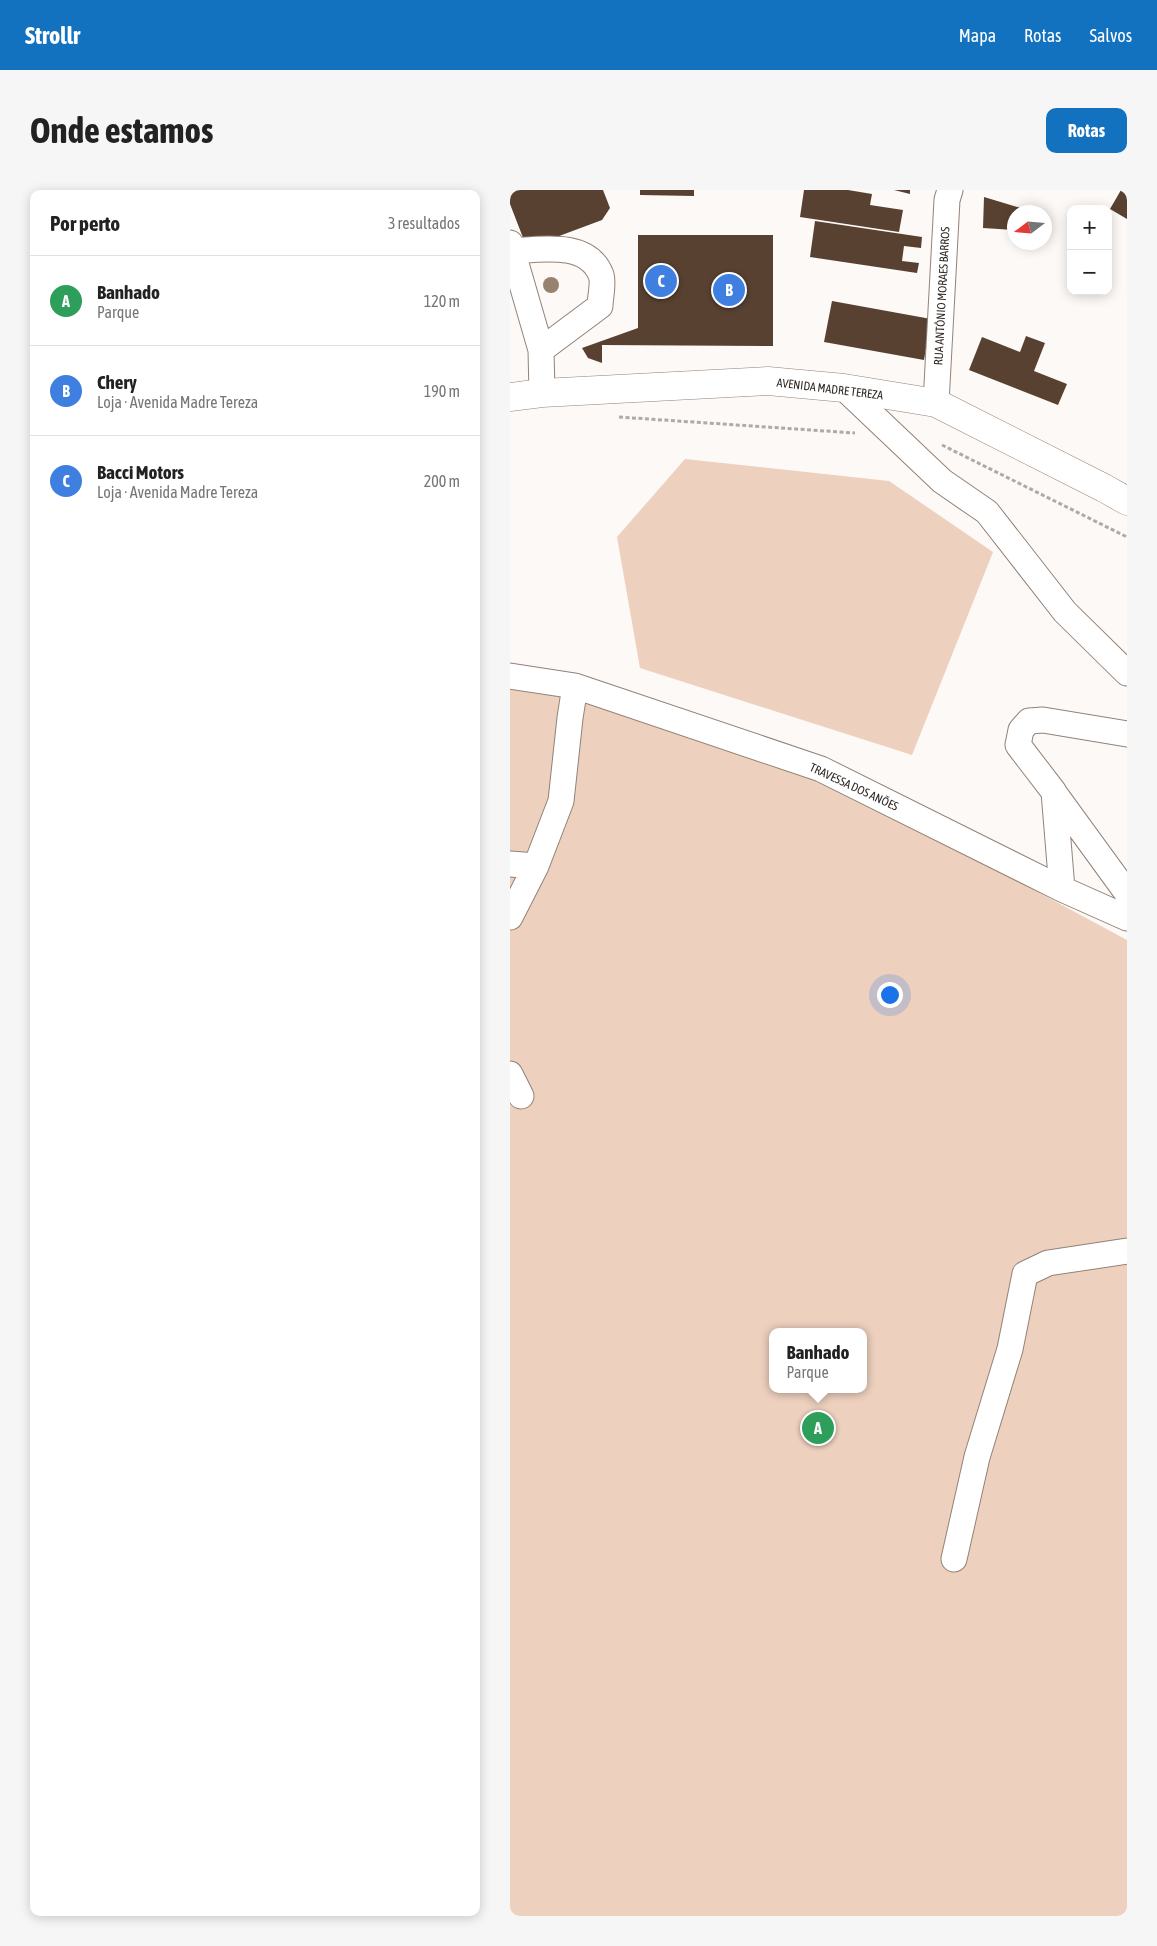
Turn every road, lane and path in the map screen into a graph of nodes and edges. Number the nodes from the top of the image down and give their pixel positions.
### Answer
1 (950, 190) edge
2 (512, 247) edge
3 (540, 350) junction
4 (844, 388) junction
5 (542, 393) junction
6 (510, 397) edge
7 (936, 404) junction
8 (617, 417) dead end
9 (855, 433) dead end
10 (937, 442) dead end
11 (1127, 501) edge
12 (1127, 538) edge
13 (1127, 673) edge
14 (510, 676) edge
15 (575, 686) junction
16 (1127, 734) edge
17 (1054, 792) junction
18 (510, 864) edge
19 (536, 866) junction
20 (1062, 889) junction
21 (1127, 893) edge
22 (510, 917) edge
23 (1127, 918) edge
24 (510, 1074) edge
25 (520, 1096) dead end
26 (1127, 1251) edge
27 (954, 1559) dead end

1 - 7 street, RUA ANTÔNIO MORAES BARROS
2 - 3 street
2 - 3 street
3 - 5 street
4 - 5 main road, AVENIDA MADRE TEREZA
4 - 7 main road, AVENIDA MADRE TEREZA
4 - 13 street
5 - 6 main road, AVENIDA MADRE TEREZA
7 - 11 main road, AVENIDA MADRE TEREZA
8 - 9 path
10 - 12 path
14 - 15 street, TRAVESSA DOS ANÕES
15 - 19 street
15 - 20 street, TRAVESSA DOS ANÕES
16 - 17 street
17 - 20 street
17 - 21 street
18 - 19 street
19 - 22 street
20 - 23 street, TRAVESSA DOS ANÕES
24 - 25 street
26 - 27 street

